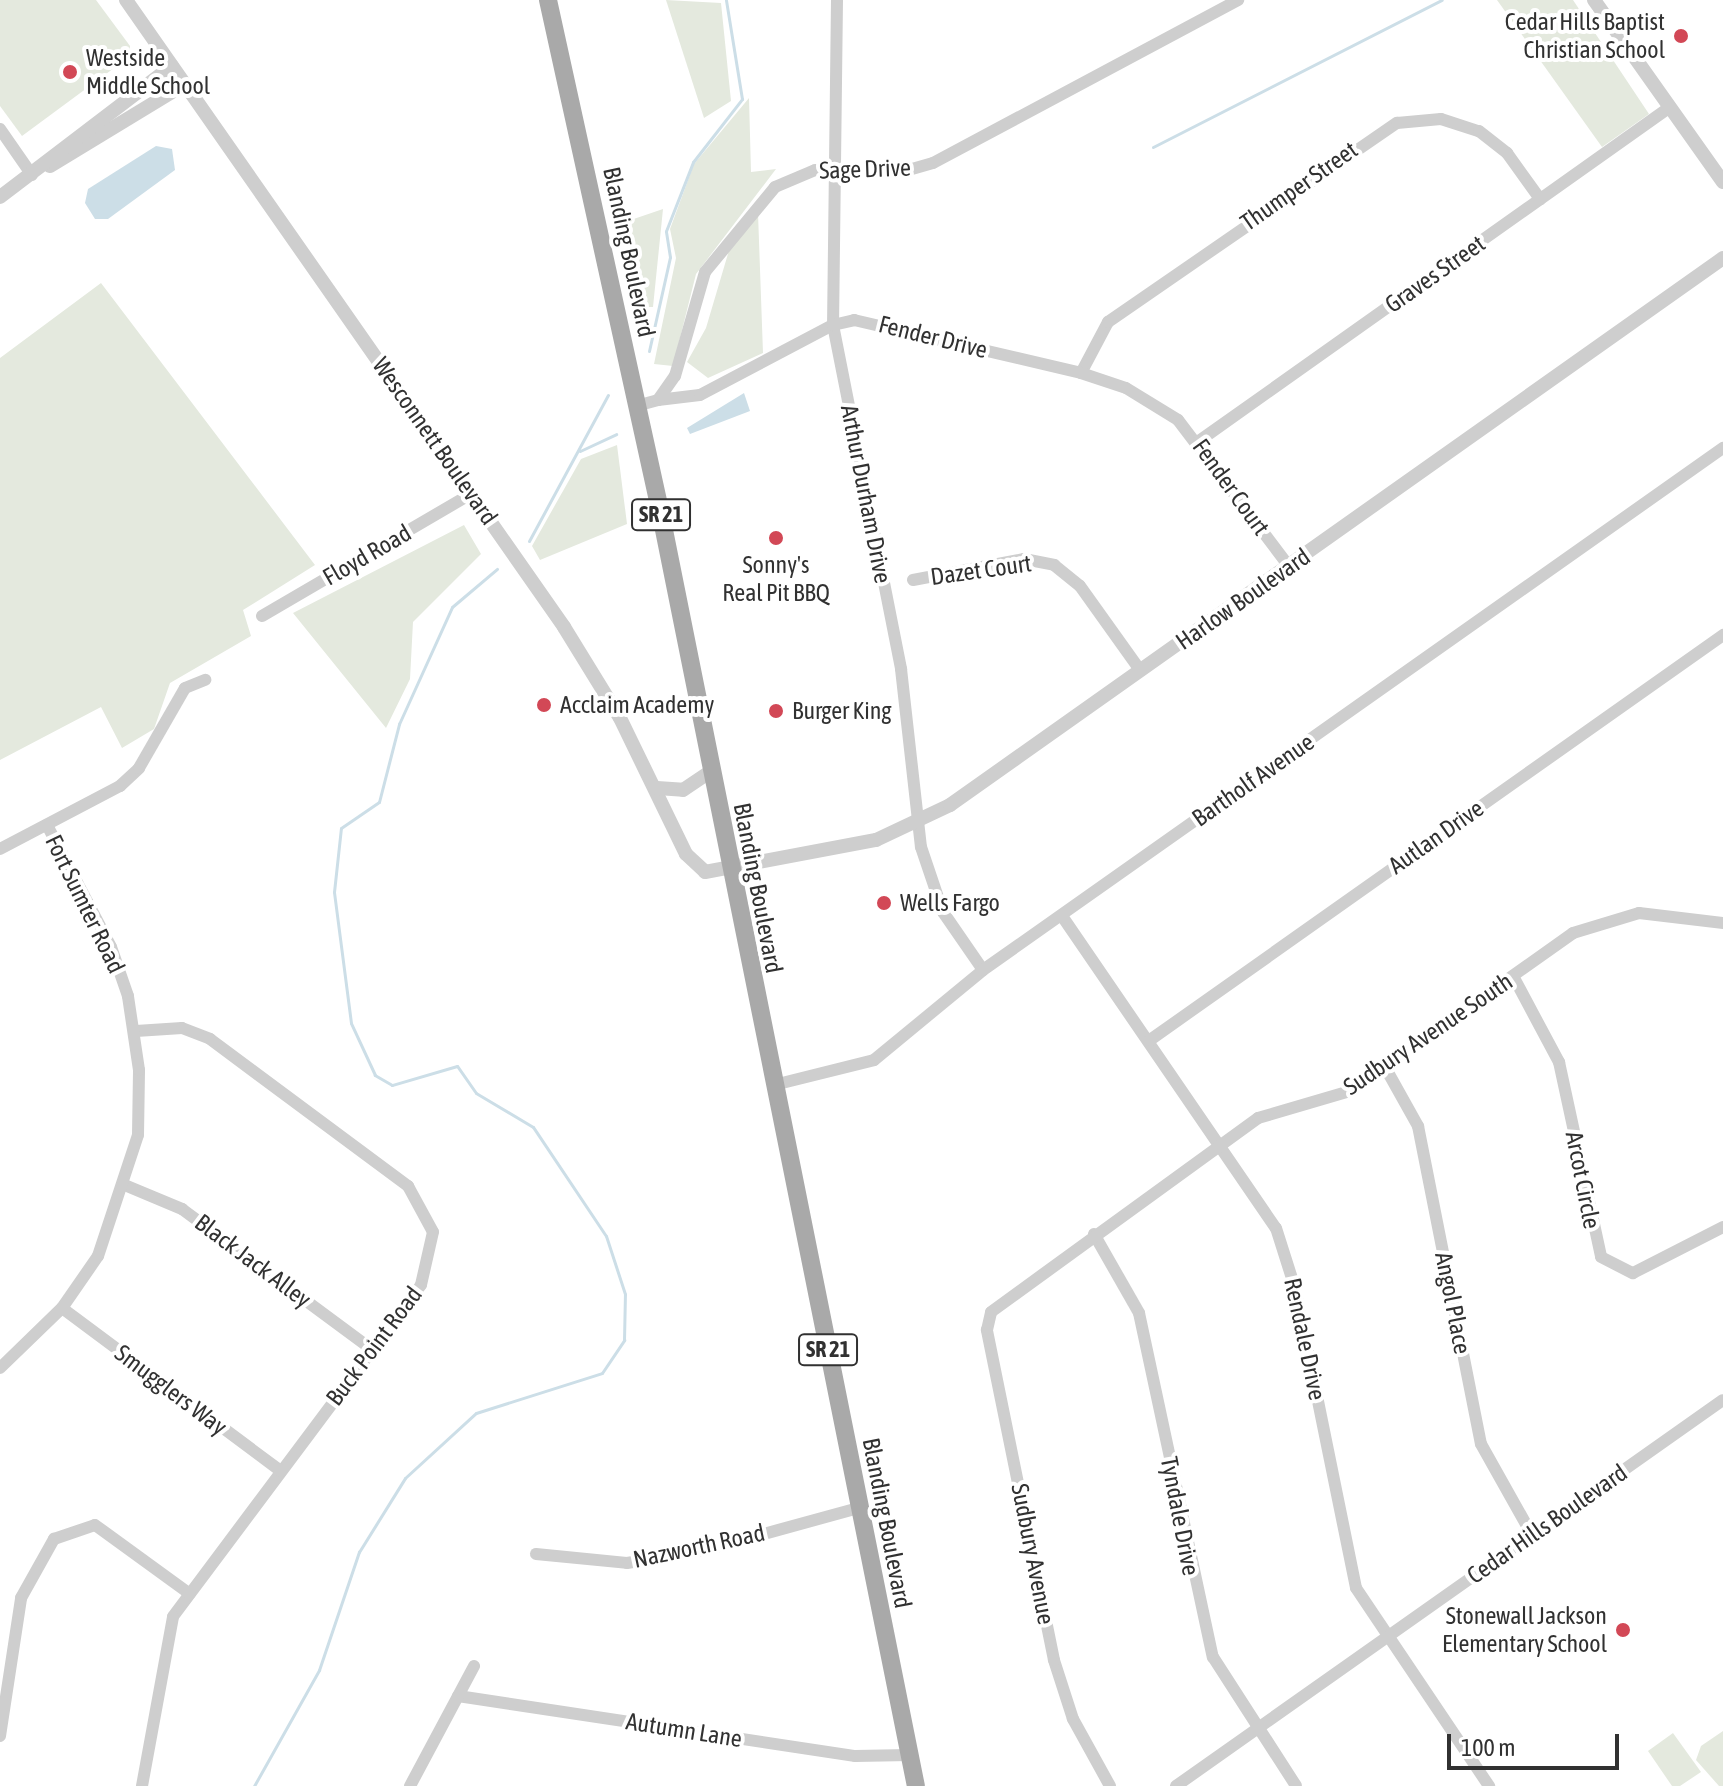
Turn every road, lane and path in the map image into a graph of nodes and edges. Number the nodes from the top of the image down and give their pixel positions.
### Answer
1 (126, 0) edge
2 (548, 0) edge
3 (837, 0) edge
4 (1238, 0) edge
5 (1594, 0) edge
6 (1214, 5) edge
7 (172, 66) junction
8 (185, 84) junction
9 (1670, 107) junction
10 (0, 129) edge
11 (837, 170) junction
12 (32, 175) junction
13 (1723, 182) edge
14 (0, 197) edge
15 (1540, 199) junction
16 (1723, 258) edge
17 (833, 325) junction
18 (1081, 373) junction
19 (658, 400) junction
20 (636, 406) junction
21 (1199, 441) junction
22 (1723, 448) edge
23 (471, 494) junction
24 (1289, 566) junction
25 (913, 580) dead end
26 (262, 616) dead end
27 (1723, 635) edge
28 (1140, 670) junction
29 (205, 680) dead end
30 (711, 771) junction
31 (657, 788) junction
32 (921, 821) junction
33 (47, 825) junction
34 (0, 849) edge
35 (730, 869) junction
36 (1062, 916) junction
37 (1723, 923) edge
38 (983, 970) junction
39 (1513, 976) junction
40 (136, 1031) junction
41 (1150, 1040) junction
42 (1385, 1067) junction
43 (774, 1085) junction
44 (1223, 1142) junction
45 (127, 1186) junction
46 (1723, 1227) edge
47 (1094, 1234) junction
48 (62, 1308) junction
49 (991, 1312) joint
50 (371, 1349) junction
51 (0, 1368) edge
52 (1723, 1400) edge
53 (281, 1471) junction
54 (859, 1508) junction
55 (1532, 1535) junction
56 (536, 1554) dead end
57 (190, 1594) junction
58 (1384, 1639) junction
59 (474, 1666) dead end
60 (458, 1696) junction
61 (1256, 1730) junction
62 (0, 1736) edge
63 (910, 1755) junction
64 (142, 1786) edge
65 (410, 1786) edge
66 (916, 1786) edge
67 (1110, 1786) edge
68 (1176, 1786) edge
69 (1296, 1786) edge
70 (1489, 1786) edge

1 - 7 street, Wesconnett Boulevard
2 - 20 main road, Blanding Boulevard / SR 21
3 - 11 street, Arthur Durham Drive
4 - 6 street, Sage Drive
5 - 9 street
6 - 11 street, Sage Drive
7 - 8 street, Wesconnett Boulevard
7 - 12 street
8 - 12 street
8 - 23 street, Wesconnett Boulevard
9 - 13 street
9 - 15 street, Graves Street
10 - 12 street
11 - 17 street, Arthur Durham Drive
11 - 19 street, Sage Drive
12 - 14 street
15 - 18 street, Thumper Street
15 - 21 street, Graves Street
16 - 24 street, Harlow Boulevard
17 - 18 street, Fender Drive
17 - 19 street, Fender Drive
17 - 32 street, Arthur Durham Drive
18 - 21 street, Fender Court
19 - 20 street
20 - 30 main road, Blanding Boulevard / SR 21
21 - 24 street, Fender Court
22 - 36 street, Bartholf Avenue
23 - 26 street, Floyd Road
23 - 31 street, Wesconnett Boulevard
24 - 28 street, Harlow Boulevard
25 - 28 street, Dazet Court
27 - 41 street, Autlan Drive
28 - 32 street, Harlow Boulevard
29 - 33 street
30 - 31 street
30 - 35 main road, Blanding Boulevard / SR 21
31 - 35 street, Wesconnett Boulevard
32 - 35 street, Harlow Boulevard
32 - 38 street, Arthur Durham Drive
33 - 34 street
33 - 40 street, Fort Sumter Road
35 - 43 main road, Blanding Boulevard / SR 21
36 - 38 street, Bartholf Avenue
36 - 41 street, Rendale Drive
37 - 39 street, Sudbury Avenue South
38 - 43 street, Bartholf Avenue
39 - 42 street, Sudbury Avenue South
39 - 46 street, Arcot Circle
40 - 45 street, Fort Sumter Road
40 - 50 street, Buck Point Road
41 - 44 street, Rendale Drive
42 - 44 street, Sudbury Avenue South
42 - 55 street, Angol Place
43 - 54 main road, Blanding Boulevard / SR 21
44 - 47 street, Sudbury Avenue South
44 - 58 street, Rendale Drive
45 - 48 street, Fort Sumter Road
45 - 50 street, Black Jack Alley
47 - 49 street, Sudbury Avenue South
47 - 61 street, Tyndale Drive
48 - 51 street, Fort Sumter Road
48 - 53 street, Smugglers Way
49 - 67 street, Sudbury Avenue
50 - 53 street, Buck Point Road
52 - 55 street, Cedar Hills Boulevard
53 - 57 street, Buck Point Road
54 - 56 street, Nazworth Road
54 - 63 main road, Blanding Boulevard / SR 21
55 - 58 street, Cedar Hills Boulevard
57 - 62 street
57 - 64 street, Buck Point Road
58 - 61 street, Cedar Hills Boulevard
58 - 70 street, Rendale Drive
59 - 60 street
60 - 63 street, Autumn Lane
60 - 65 street
61 - 68 street, Cedar Hills Boulevard
61 - 69 street, Tyndale Drive
63 - 66 main road, Blanding Boulevard / SR 21

